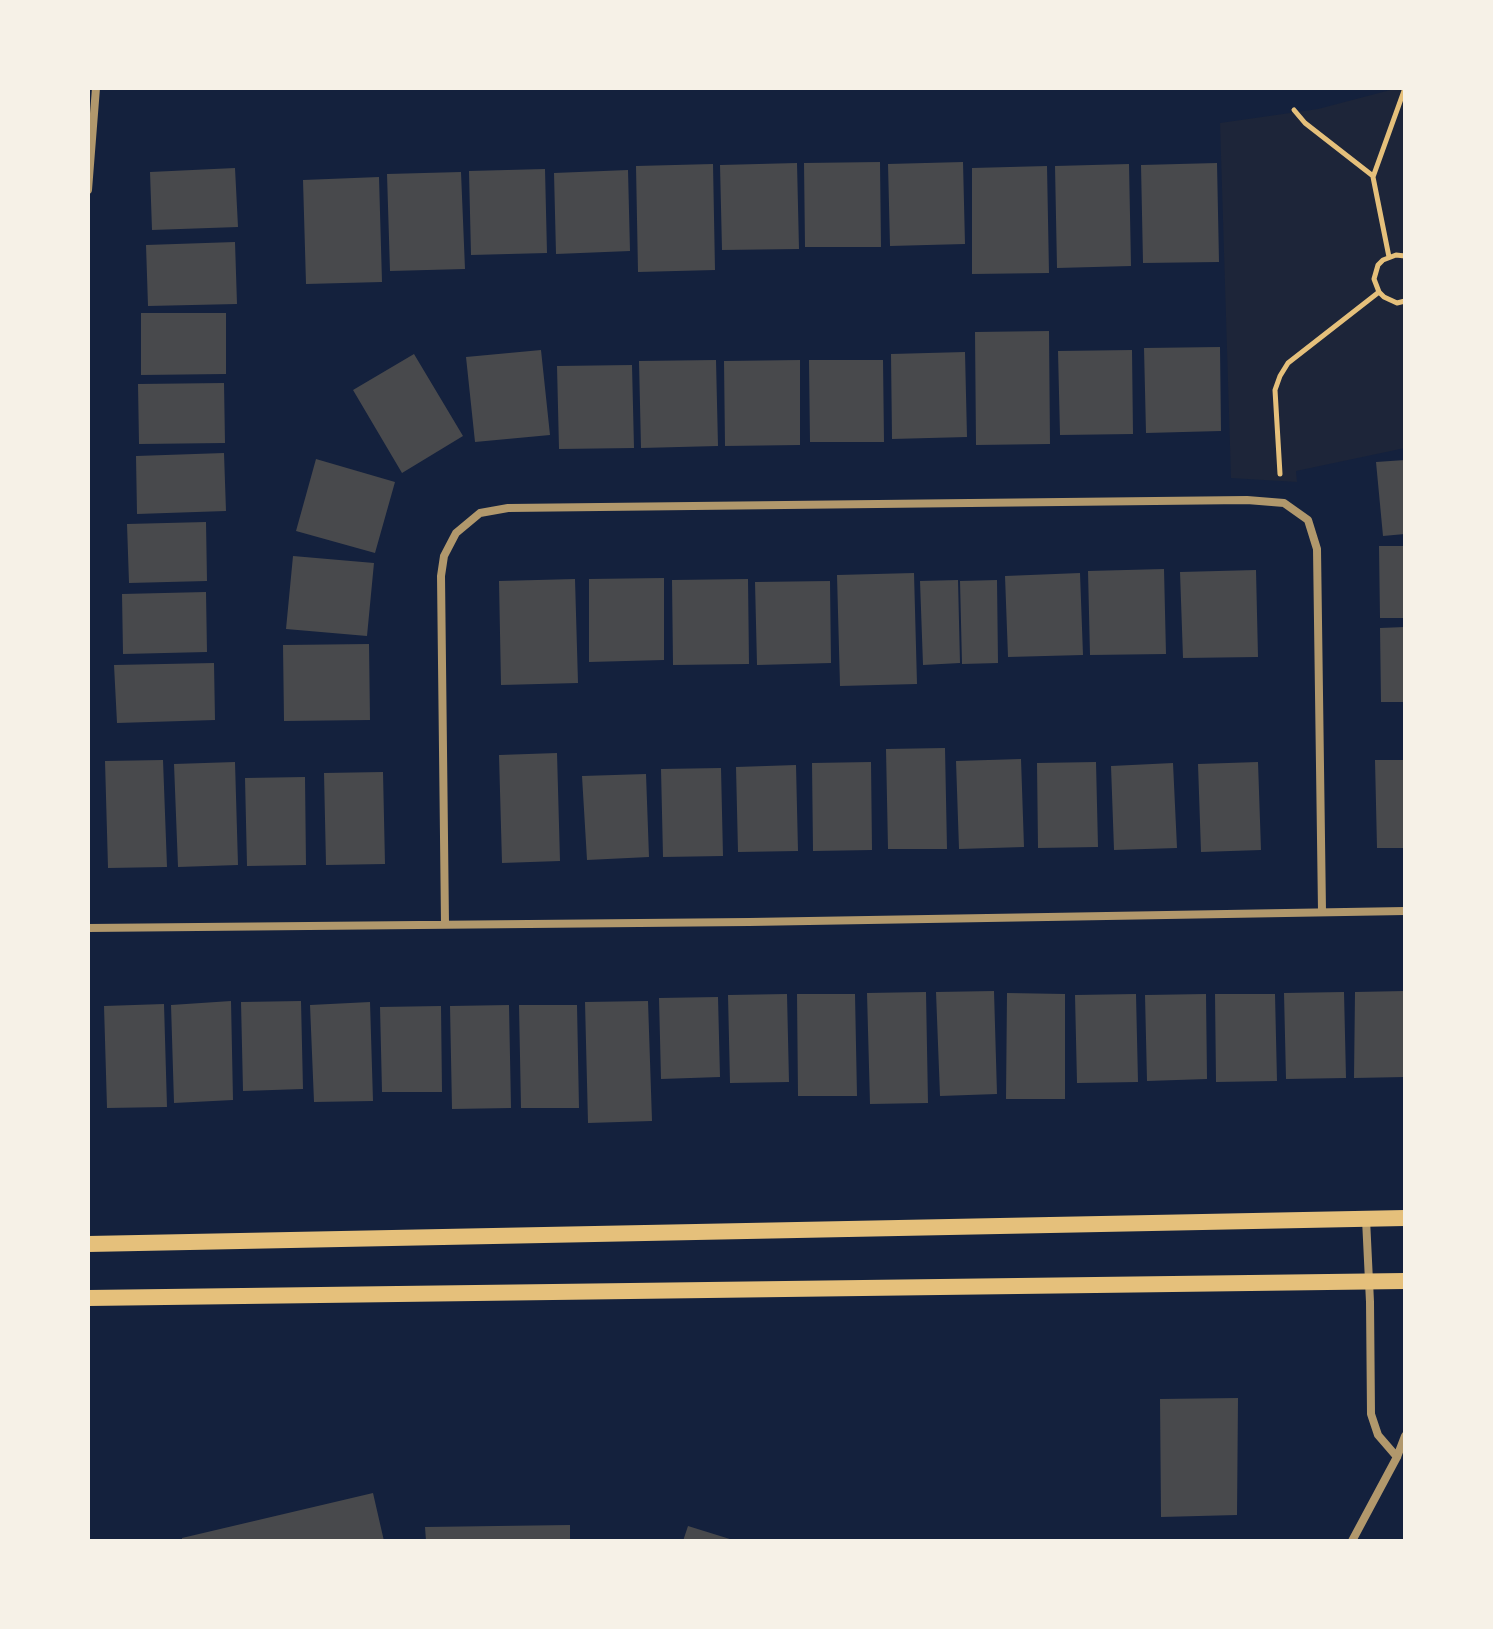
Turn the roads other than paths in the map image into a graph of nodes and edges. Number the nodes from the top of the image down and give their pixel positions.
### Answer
1 (96, 88) edge
2 (88, 190) edge
3 (1322, 911) junction
4 (1405, 911) edge
5 (445, 924) junction
6 (88, 928) edge
7 (1405, 1218) edge
8 (1366, 1219) junction
9 (88, 1244) edge
10 (1370, 1280) junction
11 (1405, 1281) edge
12 (88, 1298) edge
13 (1405, 1436) edge
14 (1401, 1457) edge
15 (1352, 1541) edge

1 - 2 street
3 - 4 street
3 - 5 street
3 - 5 street
5 - 6 street
7 - 8 main road
8 - 9 main road
8 - 10 street
10 - 11 main road
10 - 12 main road
10 - 14 street
13 - 14 street
14 - 15 street

